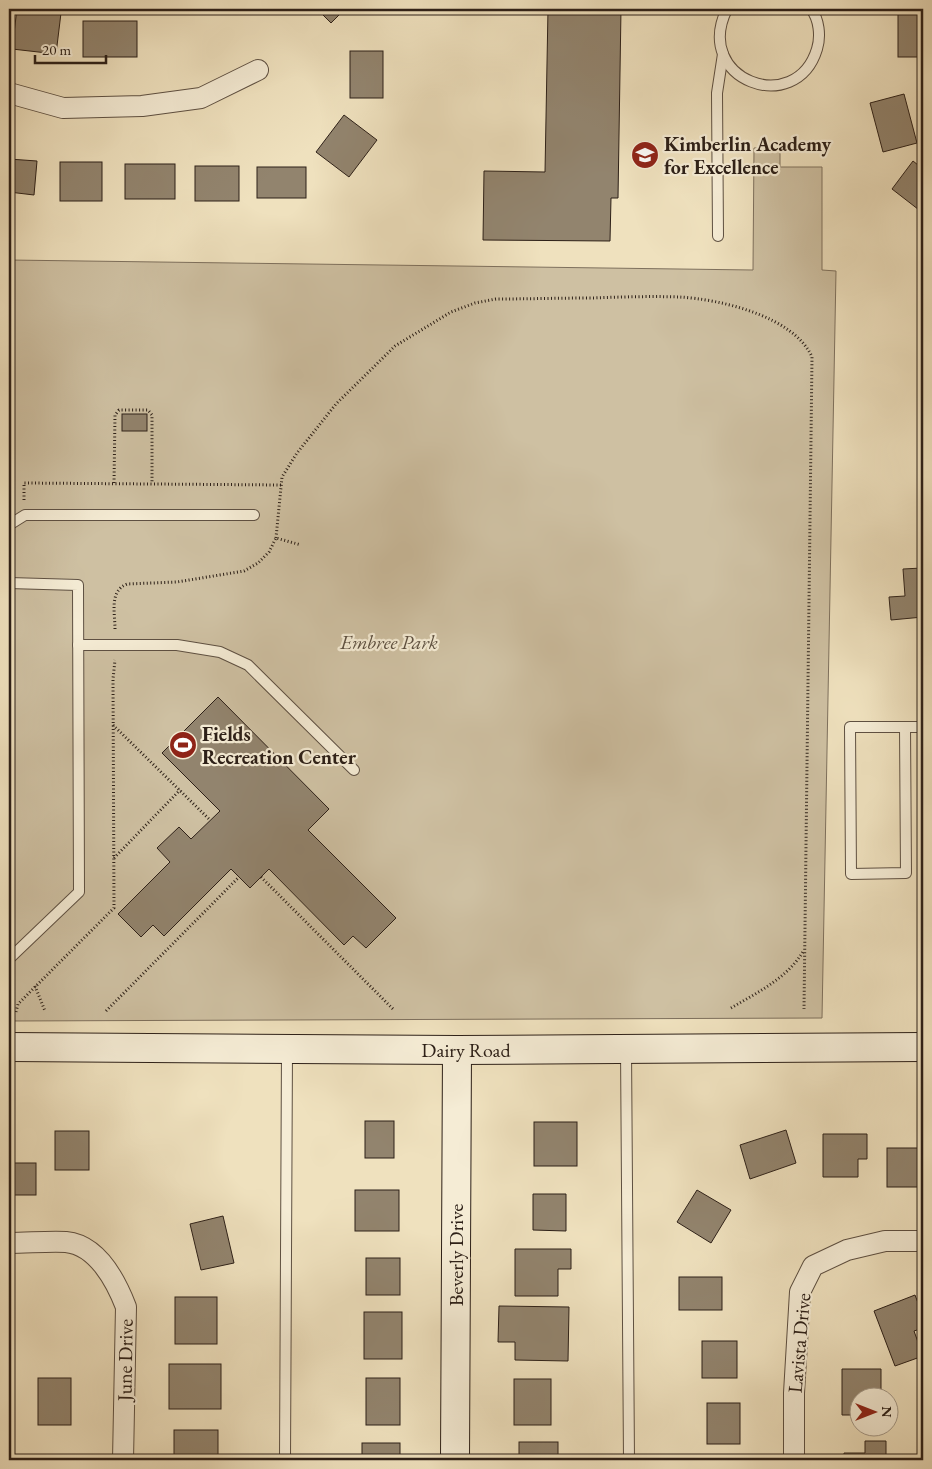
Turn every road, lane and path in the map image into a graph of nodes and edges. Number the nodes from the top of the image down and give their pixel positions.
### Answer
1 (728, 9) edge
2 (812, 10) edge
3 (723, 54) junction
4 (258, 70) dead end
5 (9, 93) edge
6 (718, 236) dead end
7 (114, 483) junction
8 (152, 483) junction
9 (281, 485) junction
10 (24, 502) dead end
11 (254, 515) dead end
12 (9, 525) edge
13 (276, 538) junction
14 (301, 545) dead end
15 (9, 583) edge
16 (115, 645) junction
17 (78, 646) junction
18 (113, 725) junction
19 (905, 726) junction
20 (923, 726) edge
21 (354, 770) dead end
22 (180, 790) junction
23 (210, 820) dead end
24 (114, 859) junction
25 (239, 877) dead end
26 (261, 877) dead end
27 (805, 949) junction
28 (9, 959) edge
29 (35, 986) junction
30 (731, 1008) dead end
31 (393, 1009) dead end
32 (804, 1009) dead end
33 (45, 1011) dead end
34 (106, 1011) dead end
35 (16, 1012) dead end
36 (923, 1047) edge
37 (9, 1048) edge
38 (287, 1049) junction
39 (626, 1049) junction
40 (457, 1050) junction
41 (923, 1241) edge
42 (9, 1243) edge
43 (123, 1460) edge
44 (285, 1460) edge
45 (455, 1460) edge
46 (630, 1460) edge
47 (794, 1460) edge

1 - 3 lane
2 - 3 lane
3 - 6 lane
4 - 5 street
7 - 8 path
7 - 8 path
7 - 10 path
8 - 9 path
9 - 13 path
9 - 27 path
11 - 12 lane
13 - 14 path
13 - 16 path
15 - 17 lane
16 - 17 lane
16 - 18 path
16 - 21 lane
17 - 28 lane
18 - 22 path
18 - 24 path
19 - 19 lane
19 - 20 lane
22 - 23 path
22 - 24 path
24 - 29 path
25 - 34 path
26 - 31 path
27 - 30 path
27 - 32 path
29 - 33 path
29 - 35 path
36 - 39 street, Dairy Road
37 - 38 street, Dairy Road
38 - 40 street, Dairy Road
38 - 44 lane
39 - 40 street, Dairy Road
39 - 46 lane
40 - 45 street, Beverly Drive
41 - 47 street, Lavista Drive
42 - 43 street, June Drive

